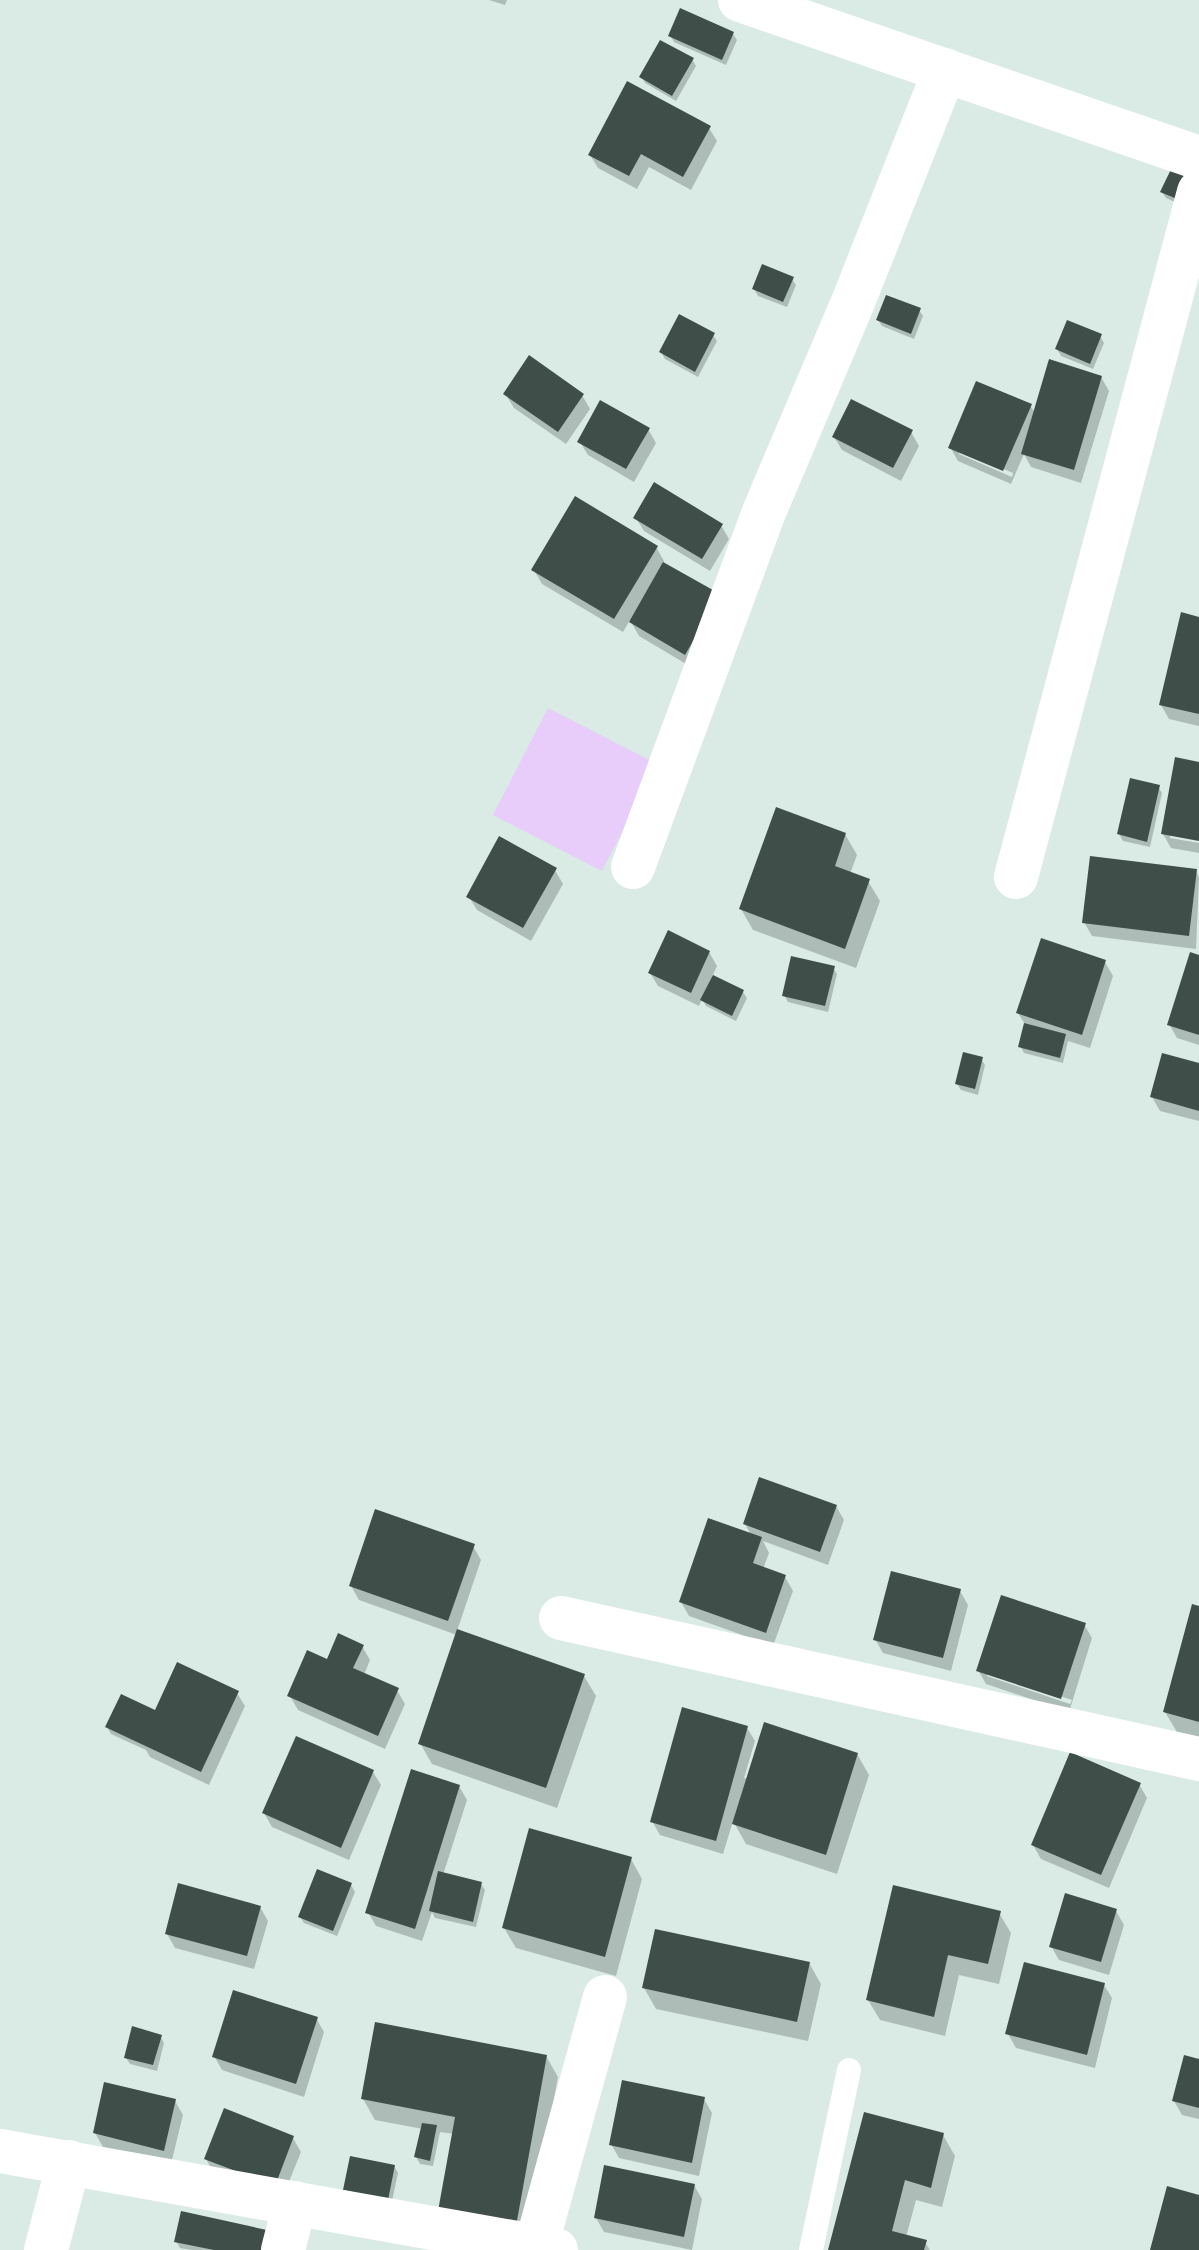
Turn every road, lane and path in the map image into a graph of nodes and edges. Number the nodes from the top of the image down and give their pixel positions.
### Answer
1 (740, 0) edge
2 (945, 70) junction
3 (1199, 158) edge
4 (1199, 192) edge
5 (633, 867) dead end
6 (1016, 877) dead end
7 (561, 1618) dead end
8 (1199, 1759) edge
9 (605, 1997) dead end
10 (849, 2070) dead end
11 (0, 2151) edge
12 (69, 2162) junction
13 (295, 2203) junction
14 (542, 2249) edge
15 (46, 2250) edge
16 (283, 2250) edge
17 (811, 2250) edge

1 - 2 street
2 - 3 street
2 - 5 street
4 - 6 street
7 - 8 street
9 - 14 street
10 - 17 lane
11 - 12 street
12 - 13 street
12 - 15 street
13 - 14 street
13 - 16 street

